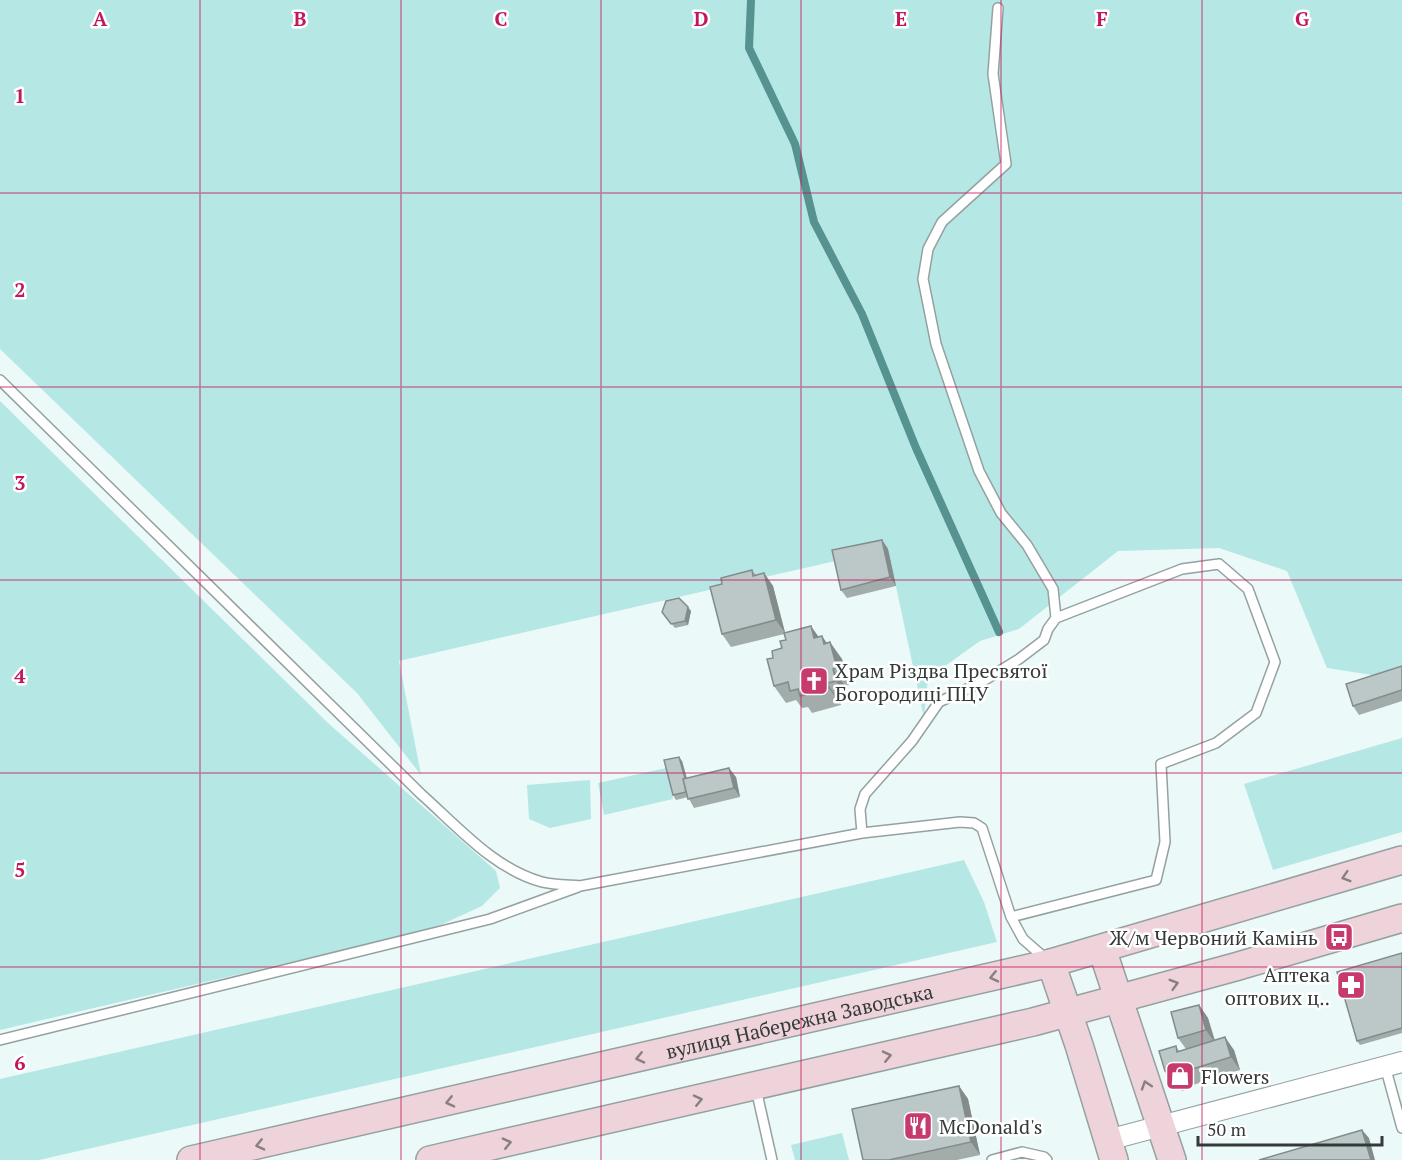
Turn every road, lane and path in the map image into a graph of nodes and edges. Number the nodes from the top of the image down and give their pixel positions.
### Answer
1 (998, 9) dead end
2 (0, 380) edge
3 (1056, 618) junction
4 (862, 833) junction
5 (1402, 860) edge
6 (580, 886) junction
7 (1011, 917) junction
8 (1402, 918) edge
9 (1102, 949) junction
10 (1051, 963) junction
11 (1118, 1000) junction
12 (1068, 1013) junction
13 (0, 1040) edge
14 (1394, 1064) edge
15 (756, 1087) junction
16 (1160, 1126) junction
17 (1402, 1128) edge
18 (1111, 1150) edge
19 (445, 1158) edge
20 (191, 1160) edge
21 (772, 1160) edge
22 (992, 1160) edge
23 (1047, 1160) edge
24 (1172, 1160) edge

1 - 3 lane
2 - 6 lane
3 - 4 lane
3 - 7 lane
4 - 6 lane
4 - 7 lane
5 -> 9 main road, вулиця Набережна Заводська
6 - 13 lane
7 - 10 lane
11 -> 8 main road
9 - 10 main road, вулиця Набережна Заводська
9 - 11 main road
10 - 12 main road
10 -> 20 main road, вулиця Набережна Заводська
11 - 12 main road
16 -> 11 main road
15 -> 12 main road
12 - 18 main road
14 - 16 street
14 - 17 lane
19 -> 15 main road
15 - 21 lane
16 - 18 street
16 - 24 main road
22 - 23 lane

